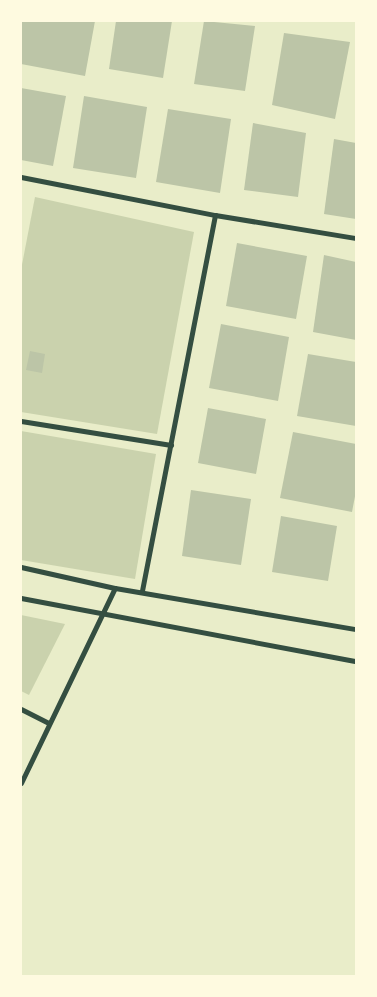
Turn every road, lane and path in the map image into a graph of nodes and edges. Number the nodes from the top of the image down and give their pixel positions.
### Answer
1 (21, 177) edge
2 (215, 215) junction
3 (356, 238) edge
4 (21, 421) edge
5 (170, 445) junction
6 (21, 567) edge
7 (115, 588) junction
8 (142, 592) junction
9 (21, 598) edge
10 (104, 615) junction
11 (356, 629) edge
12 (356, 661) edge
13 (21, 709) edge
14 (49, 724) junction
15 (21, 783) edge

1 - 2 street
2 - 3 street
2 - 5 street
4 - 5 street
5 - 8 street
6 - 7 street
7 - 8 street
7 - 10 street
8 - 11 street
9 - 10 street
10 - 12 street
10 - 14 street
13 - 14 street
14 - 15 street

